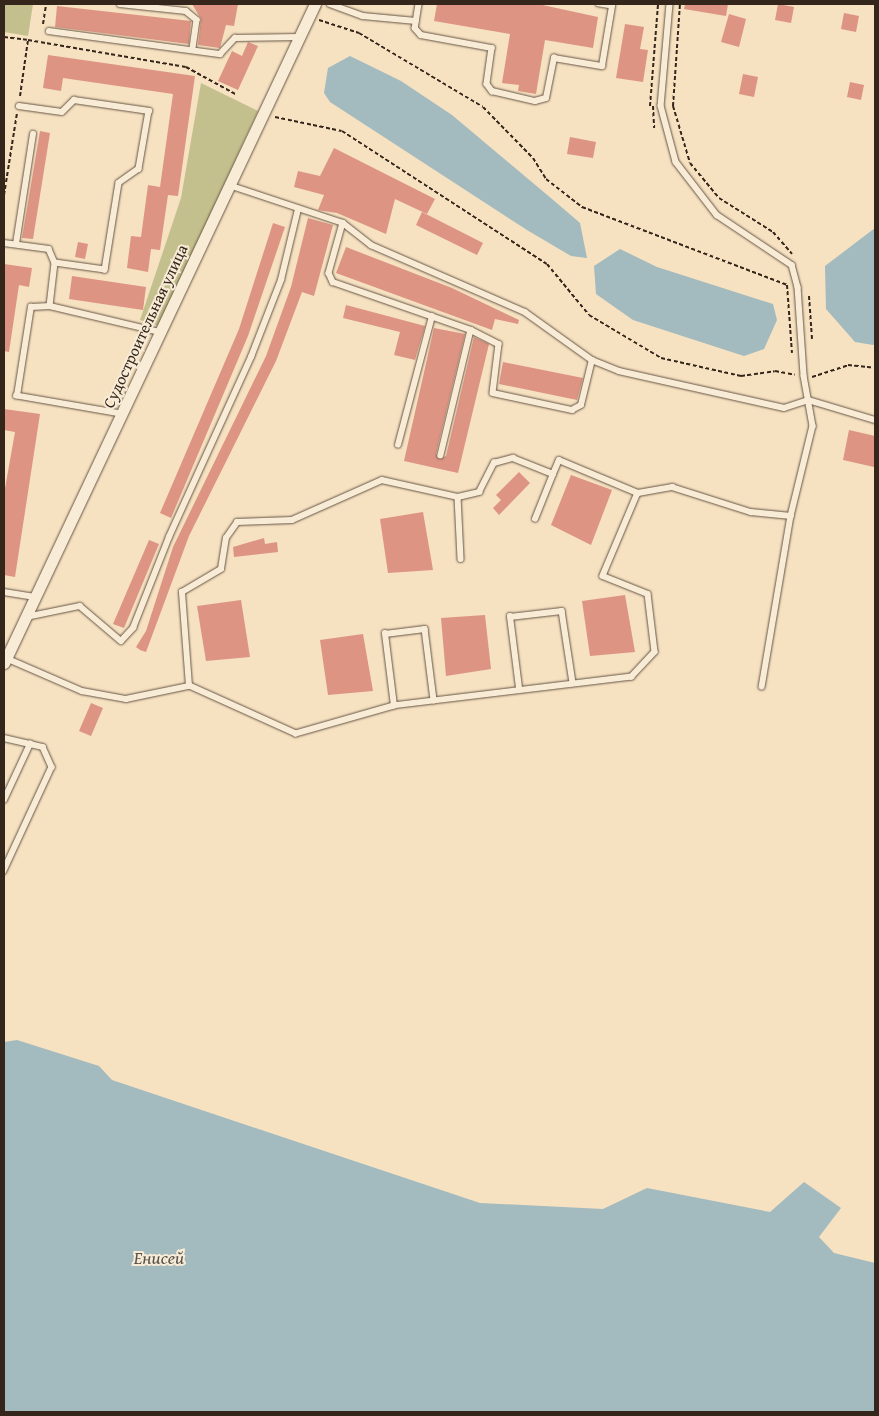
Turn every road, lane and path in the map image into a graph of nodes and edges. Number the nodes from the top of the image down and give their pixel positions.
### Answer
1 (120, 4) edge
2 (315, 4) edge
3 (330, 4) edge
4 (418, 4) edge
5 (599, 4) edge
6 (658, 4) edge
7 (670, 4) edge
8 (315, 18) dead end
9 (416, 21) junction
10 (49, 31) dead end
11 (4, 37) edge
12 (299, 38) junction
13 (193, 50) junction
14 (237, 95) dead end
15 (18, 106) dead end
16 (650, 106) dead end
17 (268, 115) dead end
18 (33, 134) dead end
19 (229, 186) junction
20 (298, 209) junction
21 (343, 223) junction
22 (4, 243) edge
23 (16, 244) junction
24 (55, 263) junction
25 (50, 306) junction
26 (432, 316) junction
27 (471, 330) junction
28 (160, 332) junction
29 (793, 357) dead end
30 (592, 360) junction
31 (794, 366) dead end
32 (875, 368) edge
33 (794, 375) junction
34 (804, 376) junction
35 (808, 400) junction
36 (121, 414) junction
37 (875, 420) edge
38 (398, 446) dead end
39 (441, 455) dead end
40 (553, 474) junction
41 (638, 493) junction
42 (458, 498) junction
43 (791, 516) junction
44 (535, 519) dead end
45 (461, 559) dead end
46 (4, 592) edge
47 (36, 597) junction
48 (26, 617) junction
49 (5, 660) edge
50 (573, 683) junction
51 (189, 686) junction
52 (762, 687) dead end
53 (519, 688) junction
54 (434, 700) junction
55 (394, 706) junction
56 (4, 738) edge
57 (30, 744) junction
58 (4, 800) edge
59 (4, 871) edge

1 - 13 lane
2 - 12 street, Судостроительная улица
3 - 9 lane
4 - 9 lane
5 - 9 lane
6 - 16 path
7 - 34 lane
8 - 29 path
10 - 13 lane
11 - 14 path
12 - 13 lane
12 - 19 street, Судостроительная улица
15 - 24 lane
17 - 33 path
18 - 23 lane
19 - 20 lane
19 - 28 street, Судостроительная улица
20 - 21 lane
20 - 48 lane
21 - 26 lane
21 - 30 lane
22 - 23 lane
23 - 24 lane
24 - 25 lane
25 - 28 lane
25 - 36 lane
26 - 27 lane
26 - 38 lane
27 - 30 lane
27 - 39 lane
28 - 36 street, Судостроительная улица
30 - 35 lane
31 - 33 path
32 - 34 path
33 - 34 path
34 - 35 lane
35 - 37 lane
35 - 43 lane
36 - 47 street, Судостроительная улица
40 - 41 lane
40 - 42 lane
40 - 44 lane
41 - 43 lane
41 - 50 lane
42 - 45 lane
42 - 51 lane
43 - 52 lane
46 - 47 lane
47 - 48 street, Судостроительная улица
48 - 49 street, Судостроительная улица
49 - 51 lane
50 - 53 lane
50 - 53 lane
51 - 55 lane
53 - 54 lane
54 - 55 lane
54 - 55 lane
56 - 57 lane
57 - 58 lane
57 - 59 lane

